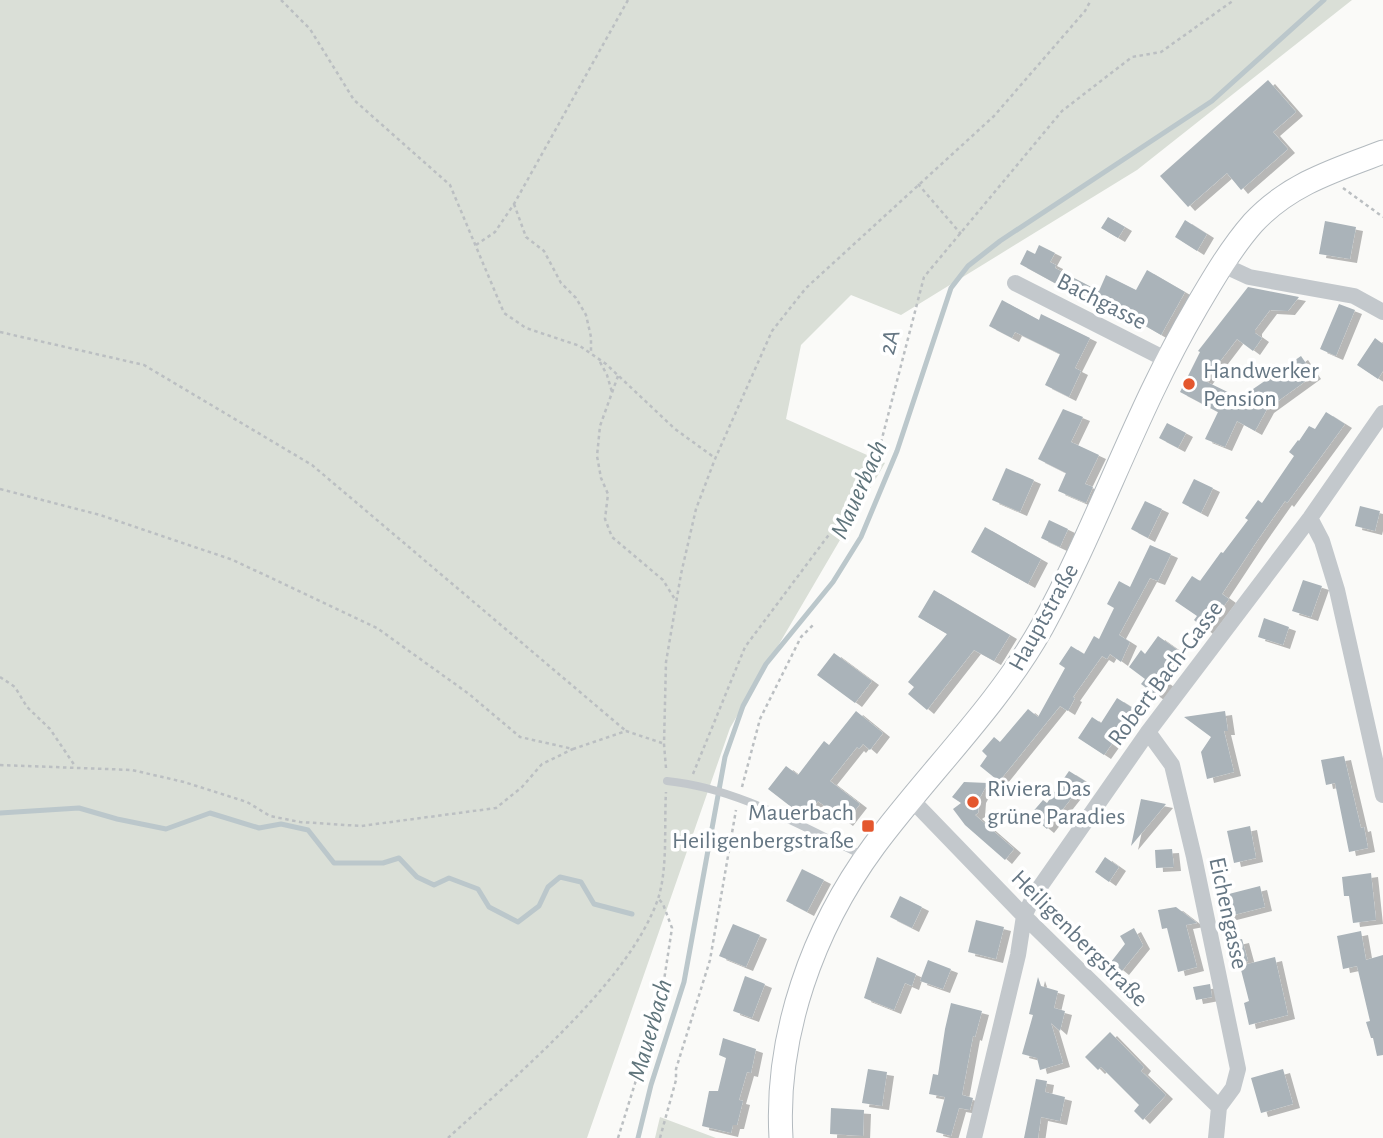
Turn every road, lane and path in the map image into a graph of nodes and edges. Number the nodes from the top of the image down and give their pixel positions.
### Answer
1 (281, 0) edge
2 (628, 0) edge
3 (1091, 0) edge
4 (1234, 0) edge
5 (1383, 152) edge
6 (1323, 174) junction
7 (918, 184) junction
8 (514, 204) junction
9 (1383, 218) edge
10 (961, 234) junction
11 (476, 245) junction
12 (1223, 265) junction
13 (1016, 283) dead end
14 (1383, 312) edge
15 (0, 332) edge
16 (591, 354) junction
17 (599, 359) junction
18 (1167, 360) junction
19 (618, 375) junction
20 (611, 391) junction
21 (1383, 413) edge
22 (715, 458) junction
23 (0, 489) edge
24 (1310, 518) junction
25 (676, 601) junction
26 (815, 622) dead end
27 (0, 677) edge
28 (626, 731) junction
29 (1149, 732) junction
30 (664, 744) junction
31 (573, 749) junction
32 (0, 765) edge
33 (75, 766) junction
34 (667, 780) junction
35 (689, 783) junction
36 (1383, 796) edge
37 (739, 797) junction
38 (911, 799) junction
39 (867, 857) junction
40 (658, 898) junction
41 (1024, 916) junction
42 (1220, 1107) junction
43 (448, 1138) edge
44 (618, 1138) edge
45 (660, 1138) edge
46 (781, 1138) edge
47 (974, 1138) edge
48 (1216, 1138) edge

1 - 11 path
2 - 8 path
3 - 7 path
4 - 10 path, 2A
5 - 6 main road, Hauptstraße
6 - 9 path
6 - 12 main road, Hauptstraße
7 - 10 path
7 - 22 path
8 - 11 path
8 - 16 path
10 - 35 path, 2A
11 - 16 path
12 - 14 street
12 - 18 main road, Hauptstraße
13 - 18 street, Bachgasse
15 - 28 path
16 - 17 path
17 - 19 path
17 - 20 path
18 - 38 main road, Hauptstraße
19 - 20 path
19 - 22 path
20 - 25 path
21 - 24 street, Robert Bach-Gasse
22 - 25 path
23 - 31 path
24 - 29 street, Robert Bach-Gasse
24 - 36 street
25 - 30 path
26 - 37 path
27 - 33 path
28 - 30 path
28 - 31 path
29 - 41 street, Robert Bach-Gasse
29 - 42 street, Eichengasse
30 - 34 path
31 - 33 path
32 - 33 path
34 - 35 lane
34 - 40 path
35 - 37 lane
37 - 39 lane
37 - 45 path
38 - 39 main road, Hauptstraße
38 - 41 street, Heiligenbergstraße
39 - 46 main road, Hauptstraße
40 - 43 path
40 - 44 path
41 - 42 street, Heiligenbergstraße
41 - 47 street, Robert Bach-Gasse
42 - 48 street

